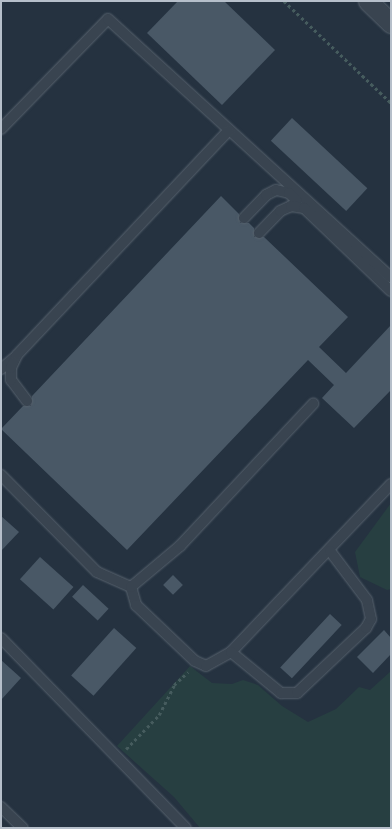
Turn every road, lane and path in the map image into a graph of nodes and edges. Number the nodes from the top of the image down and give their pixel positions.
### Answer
1 (284, 1) edge
2 (368, 1) edge
3 (391, 23) edge
4 (391, 103) edge
5 (1, 129) edge
6 (228, 130) junction
7 (304, 208) junction
8 (244, 218) dead end
9 (259, 233) dead end
10 (391, 278) edge
11 (391, 291) edge
12 (17, 355) junction
13 (1, 369) edge
14 (27, 401) dead end
15 (313, 404) dead end
16 (1, 475) edge
17 (391, 484) edge
18 (330, 551) junction
19 (131, 587) junction
20 (1, 638) edge
21 (231, 652) junction
22 (195, 661) junction
23 (118, 757) junction
24 (1, 807) edge
25 (23, 828) edge
26 (186, 828) edge

1 - 4 path
2 - 3 street
5 - 6 lane
6 - 10 lane
6 - 12 lane
7 - 8 lane
7 - 9 lane
7 - 11 lane
12 - 13 lane
12 - 14 lane
15 - 19 lane
16 - 19 lane
17 - 18 lane
18 - 21 lane
18 - 21 lane
19 - 22 lane
20 - 23 lane
21 - 22 lane
22 - 23 path
23 - 26 lane
24 - 25 lane

